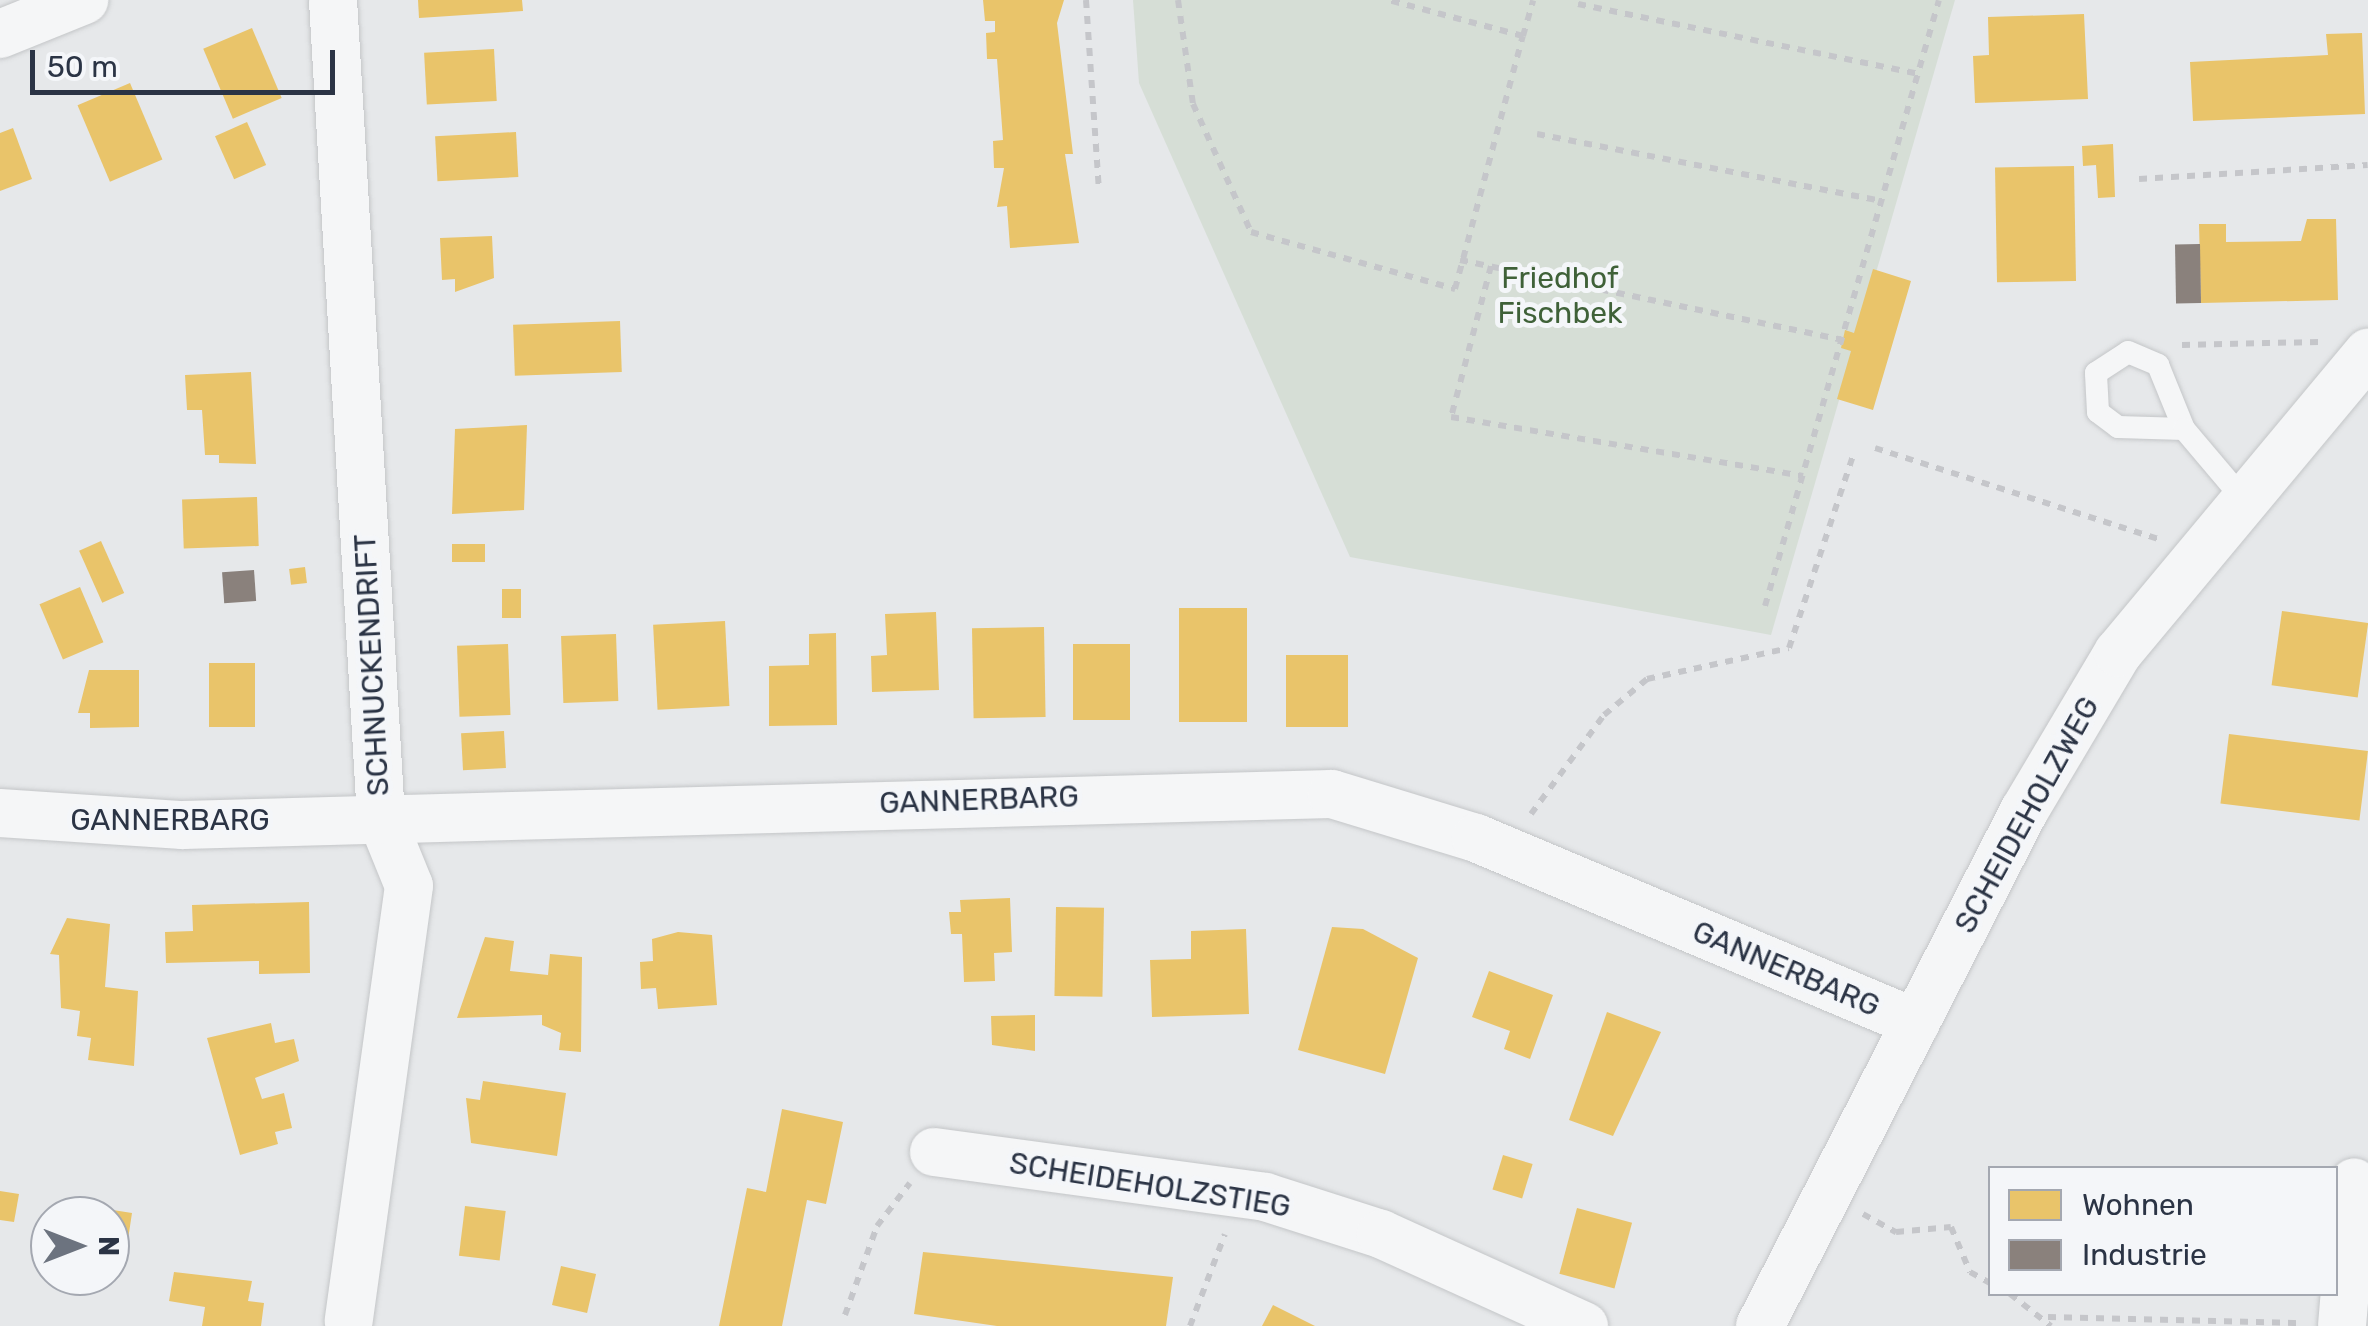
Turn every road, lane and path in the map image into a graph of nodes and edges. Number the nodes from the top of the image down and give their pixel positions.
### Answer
1 (84, 0) edge
2 (333, 0) edge
3 (1086, 0) edge
4 (1178, 0) edge
5 (1389, 0) edge
6 (1534, 0) edge
7 (1940, 0) edge
8 (1578, 4) dead end
9 (0, 34) edge
10 (1523, 36) junction
11 (1918, 74) junction
12 (1537, 134) dead end
13 (2368, 165) edge
14 (2139, 178) dead end
15 (1099, 192) dead end
16 (1881, 201) junction
17 (1460, 260) junction
18 (1490, 266) junction
19 (1842, 340) junction
20 (2350, 347) edge
21 (2158, 365) junction
22 (2184, 429) junction
23 (1875, 448) dead end
24 (1853, 456) dead end
25 (1802, 476) junction
26 (2244, 500) junction
27 (2200, 555) junction
28 (1765, 606) dead end
29 (0, 813) edge
30 (382, 817) junction
31 (1511, 852) junction
32 (1916, 1023) junction
33 (934, 1152) joint
34 (2354, 1183) dead end
35 (1240, 1193) junction
36 (1827, 1195) junction
37 (1988, 1282) edge
38 (2013, 1296) edge
39 (845, 1315) dead end
40 (349, 1321) dead end
41 (2050, 1321) edge
42 (2322, 1325) edge
43 (1190, 1326) edge
44 (1584, 1326) edge
45 (1760, 1326) edge
46 (2342, 1326) edge

1 - 9 street
2 - 30 street, SCHNUCKENDRIFT
3 - 15 path
4 - 17 path
5 - 10 path
6 - 10 path
7 - 11 path
8 - 11 path
10 - 17 path
11 - 16 path
12 - 16 path
13 - 14 path
16 - 19 path
17 - 18 path
18 - 19 path
18 - 25 path
19 - 25 path
20 - 21 path
20 - 26 street, SCHEIDEHOLZWEG
21 - 22 lane
21 - 22 lane
22 - 26 lane
23 - 27 path
24 - 31 path
25 - 28 path
26 - 27 street, SCHEIDEHOLZWEG
27 - 32 street, SCHEIDEHOLZWEG
29 - 30 street, GANNERBARG
30 - 31 street, GANNERBARG
30 - 40 street, SCHNUCKENDRIFT
31 - 32 street, GANNERBARG
32 - 36 street, SCHEIDEHOLZWEG
33 - 35 street, SCHEIDEHOLZSTIEG
33 - 39 path
34 - 46 street
35 - 43 path
35 - 44 street, SCHEIDEHOLZSTIEG
36 - 37 path
36 - 45 street, SCHEIDEHOLZWEG
38 - 41 path
41 - 42 path

